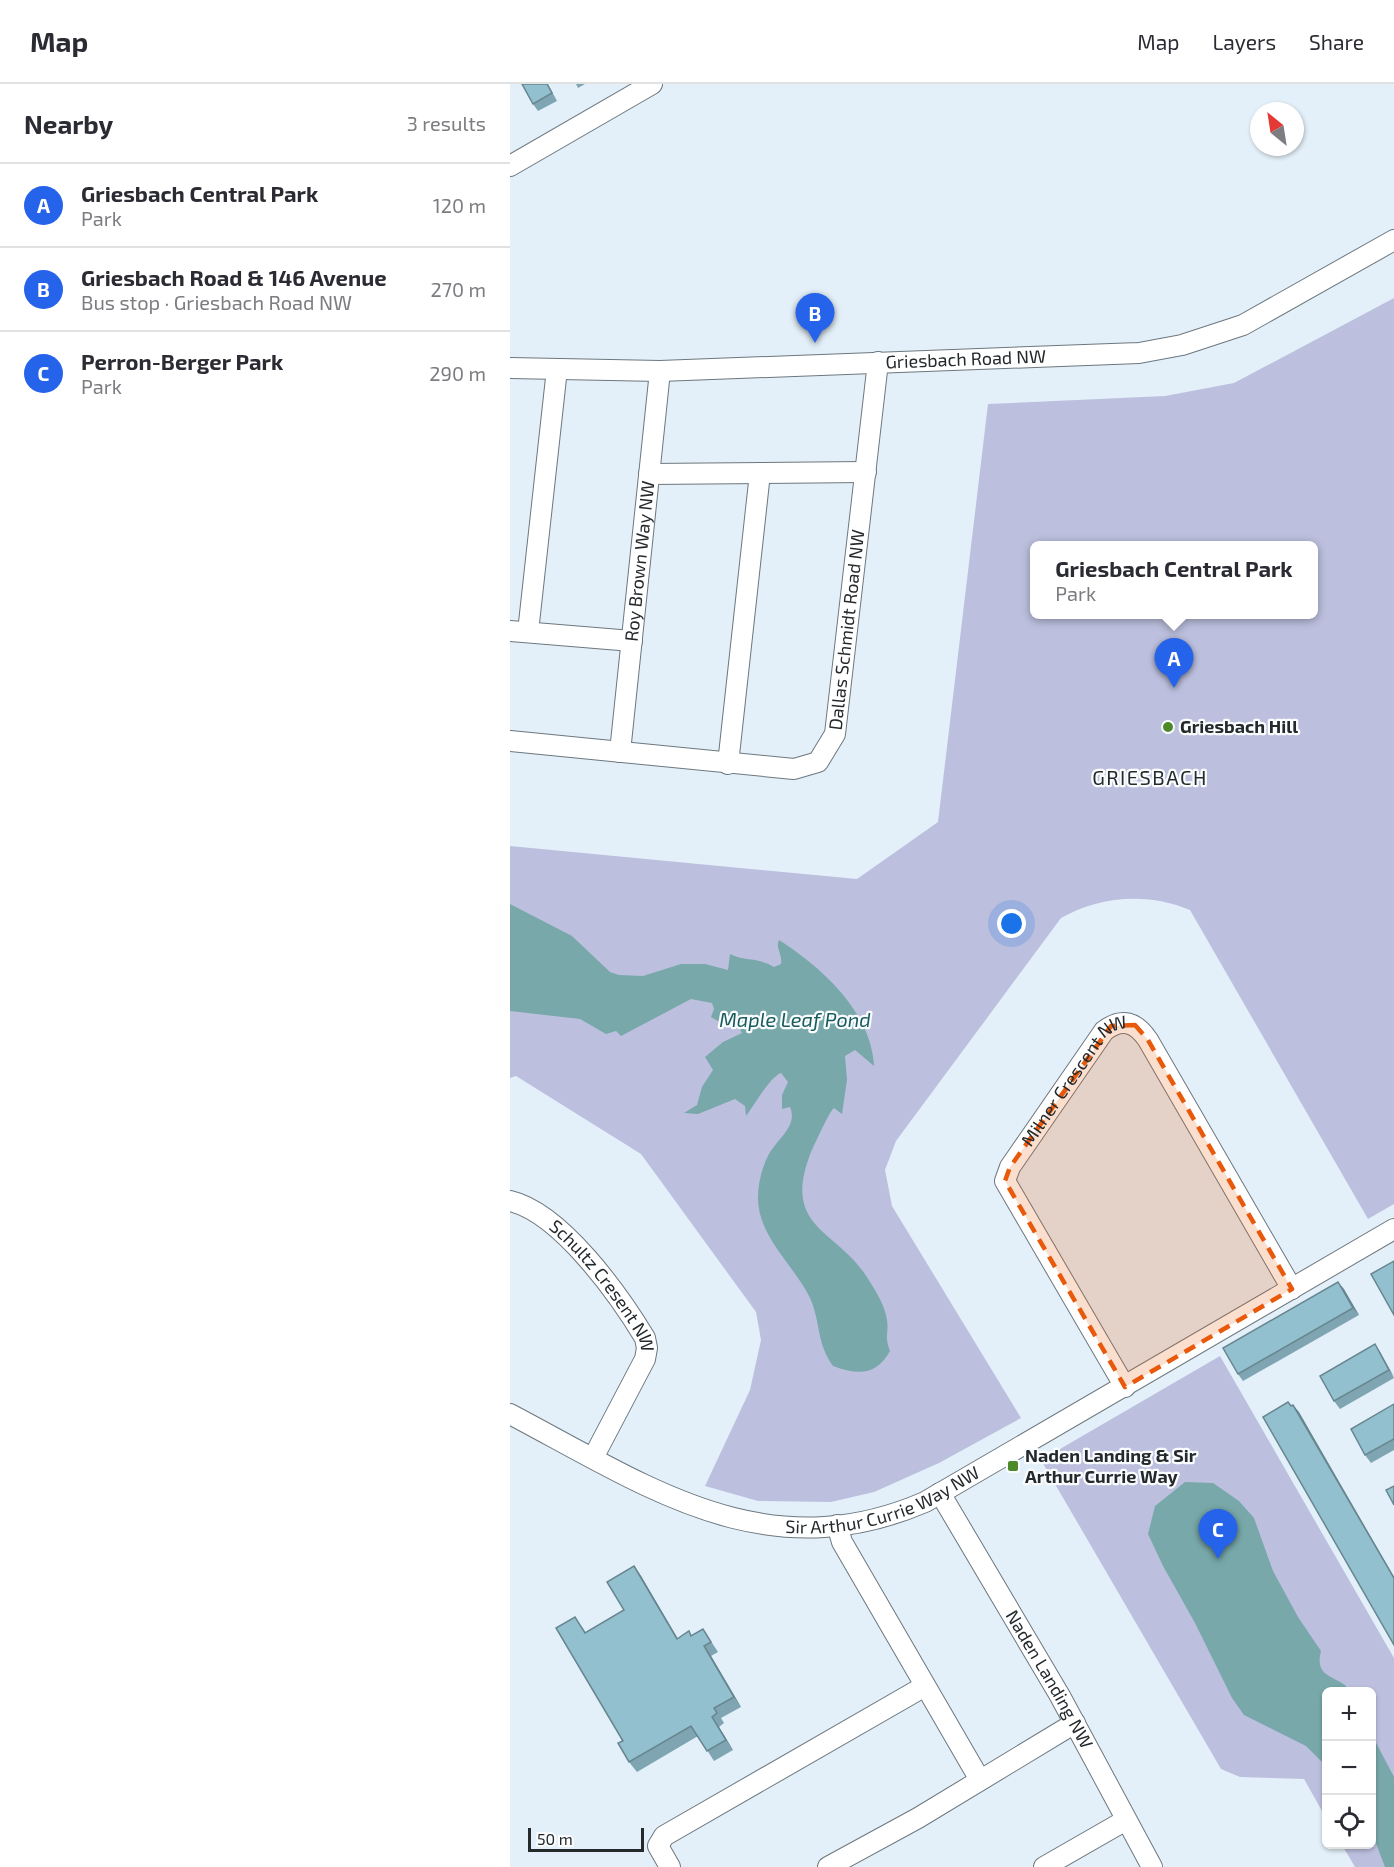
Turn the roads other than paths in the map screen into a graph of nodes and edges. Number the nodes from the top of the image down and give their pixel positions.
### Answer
1 (652, 84) edge
2 (510, 166) edge
3 (1394, 240) edge
4 (878, 362) junction
5 (510, 368) edge
6 (557, 369) junction
7 (660, 371) junction
8 (866, 472) junction
9 (760, 473) junction
10 (649, 474) junction
11 (519, 631) edge
12 (632, 641) junction
13 (510, 741) edge
14 (620, 752) junction
15 (728, 764) junction
16 (510, 1201) edge
17 (1394, 1229) edge
18 (1292, 1289) junction
19 (1125, 1387) junction
20 (510, 1414) edge
21 (593, 1458) junction
22 (940, 1493) junction
23 (837, 1525) junction
24 (925, 1686) junction
25 (1075, 1723) junction
26 (980, 1780) junction
27 (1126, 1820) junction
28 (670, 1867) edge
29 (828, 1867) edge
30 (1044, 1867) edge
31 (1152, 1867) edge

1 - 2 street
3 - 4 street, Griesbach Road NW
4 - 7 street, Griesbach Road NW
4 - 8 street, Dallas Schmidt Road NW
5 - 6 street, Griesbach Road NW
6 - 7 street, Griesbach Road NW
6 - 11 street
7 - 10 street, Roy Brown Way NW
8 - 9 street
8 - 15 street, Dallas Schmidt Road NW
9 - 10 street
9 - 15 street
10 - 12 street, Roy Brown Way NW
11 - 12 street
12 - 14 street, Roy Brown Way NW
13 - 14 street, Dallas Schmidt Road NW
14 - 15 street, Dallas Schmidt Road NW
16 - 21 street, Schultz Cresent NW
17 - 18 street, Sir Arthur Currie Way NW
18 - 19 street, Sir Arthur Currie Way NW
18 - 19 street, Milner Crescent NW
19 - 22 street, Sir Arthur Currie Way NW
20 - 21 street, Sir Arthur Currie Way NW
21 - 23 street, Sir Arthur Currie Way NW
22 - 23 street, Sir Arthur Currie Way NW
22 - 25 street, Naden Landing NW
23 - 24 street
24 - 26 street
24 - 28 street
25 - 26 street
25 - 27 street, Naden Landing NW
26 - 29 street
27 - 30 street
27 - 31 street, Naden Landing NW

